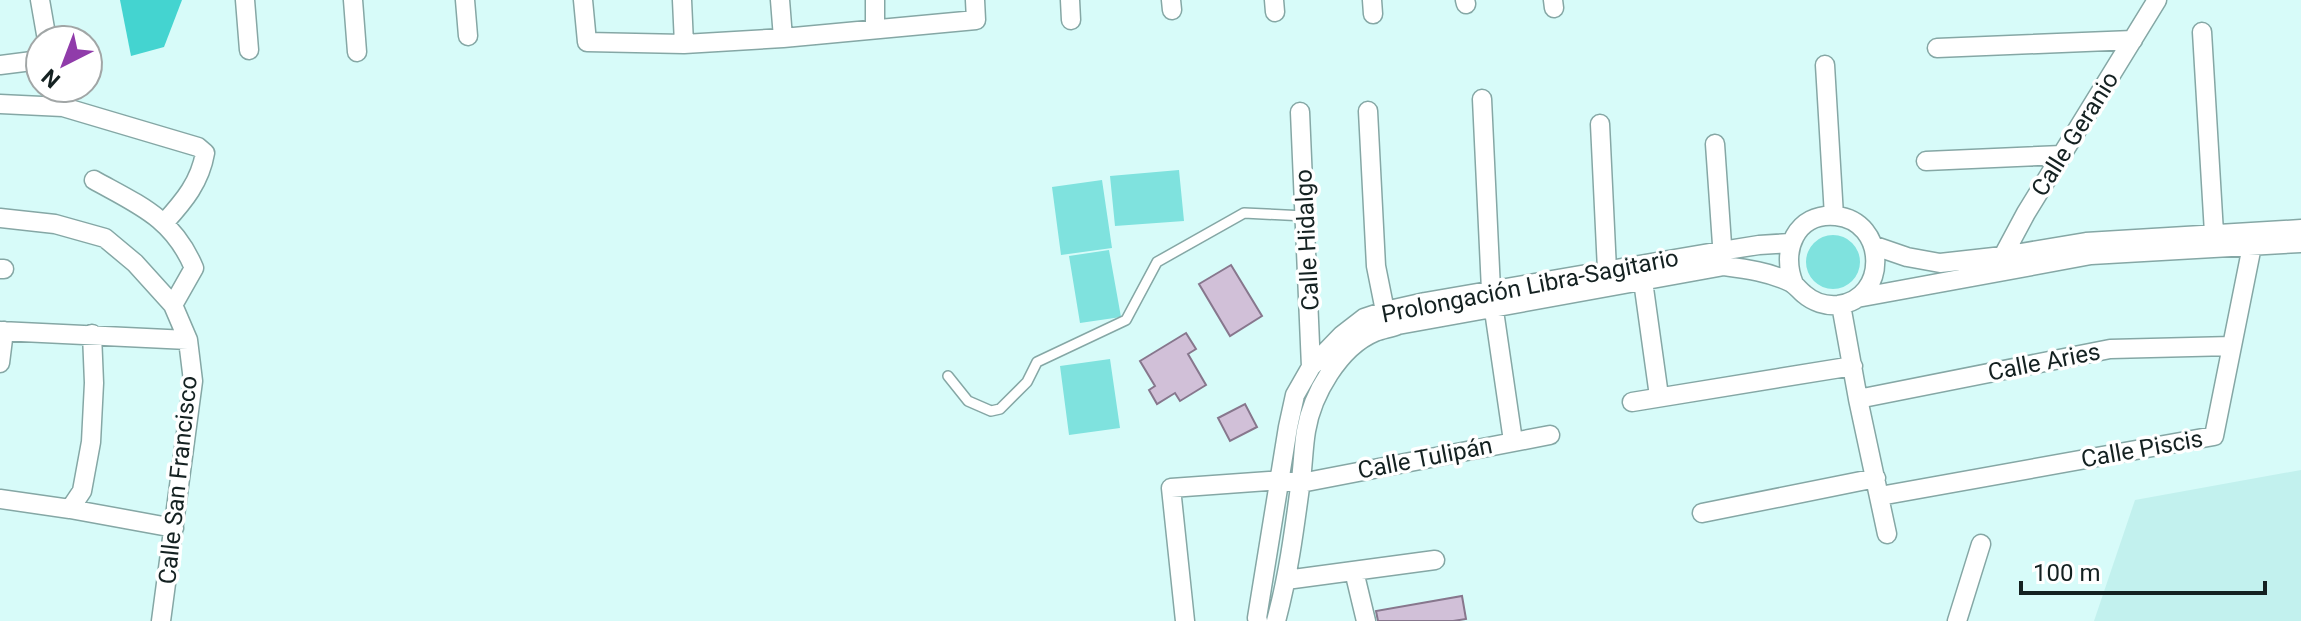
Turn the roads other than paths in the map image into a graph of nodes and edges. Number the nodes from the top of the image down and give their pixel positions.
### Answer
1 (40, 0) edge
2 (245, 0) edge
3 (353, 0) edge
4 (465, 0) edge
5 (583, 0) edge
6 (682, 0) edge
7 (780, 0) edge
8 (875, 0) edge
9 (975, 0) edge
10 (1070, 0) edge
11 (2157, 0) edge
12 (1071, 20) dead end
13 (44, 24) edge
14 (875, 29) junction
15 (2202, 32) dead end
16 (468, 36) dead end
17 (783, 38) junction
18 (2133, 40) junction
19 (684, 44) junction
20 (1937, 48) dead end
21 (249, 50) dead end
22 (357, 52) dead end
23 (24, 62) edge
24 (0, 65) edge
25 (1825, 65) dead end
26 (1482, 99) dead end
27 (0, 104) edge
28 (1368, 111) dead end
29 (1300, 112) dead end
30 (1600, 124) dead end
31 (1715, 144) dead end
32 (2062, 155) junction
33 (1926, 161) dead end
34 (94, 180) dead end
35 (1305, 216) junction
36 (1834, 216) junction
37 (0, 218) edge
38 (165, 222) junction
39 (2301, 229) edge
40 (2214, 233) junction
41 (1790, 243) junction
42 (2301, 243) edge
43 (1875, 246) junction
44 (2252, 246) junction
45 (1722, 258) junction
46 (2001, 263) junction
47 (1607, 270) junction
48 (1643, 281) junction
49 (1794, 284) junction
50 (1491, 290) junction
51 (1849, 301) junction
52 (173, 305) junction
53 (1493, 310) junction
54 (1385, 311) junction
55 (2, 331) edge
56 (92, 334) junction
57 (188, 340) junction
58 (2232, 346) junction
59 (0, 363) edge
60 (1853, 366) junction
61 (1311, 367) junction
62 (948, 376) dead end
63 (1659, 396) junction
64 (1858, 399) junction
65 (1632, 402) dead end
66 (1550, 435) dead end
67 (1513, 441) junction
68 (1281, 480) junction
69 (1301, 483) junction
70 (1878, 487) junction
71 (0, 499) edge
72 (70, 509) junction
73 (1702, 513) dead end
74 (174, 528) junction
75 (1887, 534) dead end
76 (1981, 544) dead end
77 (1435, 560) dead end
78 (1354, 571) junction
79 (1286, 580) junction
80 (161, 621) edge
81 (1185, 621) edge
82 (1258, 621) edge
83 (1276, 621) edge
84 (1366, 621) edge
85 (1957, 621) edge

1 - 13 street
2 - 21 street
3 - 22 street
4 - 16 street
5 - 19 street
6 - 19 street
7 - 17 street
8 - 14 street
9 - 14 street
10 - 12 street
11 - 18 street, Calle Geranio
14 - 17 street
15 - 40 street
17 - 19 street
18 - 20 street
18 - 32 street, Calle Geranio
23 - 24 street
25 - 36 street
26 - 50 street
27 - 38 street
28 - 54 street
29 - 35 street, Calle Hidalgo
30 - 47 street
31 - 45 street
32 - 33 street
32 - 46 street, Calle Geranio
34 - 38 street
35 - 61 street, Calle Hidalgo
35 - 62 lane
36 - 41 street
36 - 43 street
37 - 52 street, Calle San Francisco
38 - 52 street
39 - 40 street
40 - 46 street
41 - 45 street, Prolongación Libra-Sagitario
41 - 49 street
42 - 44 street
43 - 46 street
43 - 51 street
44 - 46 street
44 - 58 street, Calle Piscis
45 - 47 street, Prolongación Libra-Sagitario
45 - 48 street, Prolongación Libra-Sagitario
45 - 49 street, Prolongación Libra-Sagitario
46 - 51 street
47 - 50 street, Prolongación Libra-Sagitario
48 - 53 street, Prolongación Libra-Sagitario
48 - 63 street
49 - 51 street
50 - 53 street
50 - 54 street, Prolongación Libra-Sagitario
51 - 60 street
52 - 57 street, Calle San Francisco
53 - 67 street
53 - 69 street, Prolongación Libra-Sagitario
54 - 61 street, Prolongación Libra-Sagitario
55 - 56 street, Calle San Francisco
55 - 59 street
56 - 57 street, Calle San Francisco
56 - 72 street
57 - 74 street, Calle San Francisco
58 - 64 street, Calle Aries
58 - 70 street, Calle Piscis
60 - 63 street
60 - 64 street
61 - 68 street, Prolongación Libra-Sagitario
63 - 65 street
64 - 70 street
66 - 67 street, Calle Tulipán
67 - 69 street, Calle Tulipán
68 - 69 street, Calle Tulipán
68 - 81 street, Calle Tulipán
68 - 82 street, Prolongación Libra-Sagitario
69 - 79 street, Prolongación Libra-Sagitario
70 - 73 street
70 - 75 street
71 - 72 street
72 - 74 street
74 - 80 street, Calle San Francisco
76 - 85 street
77 - 78 street
78 - 79 street
78 - 84 street
79 - 83 street, Prolongación Libra-Sagitario

